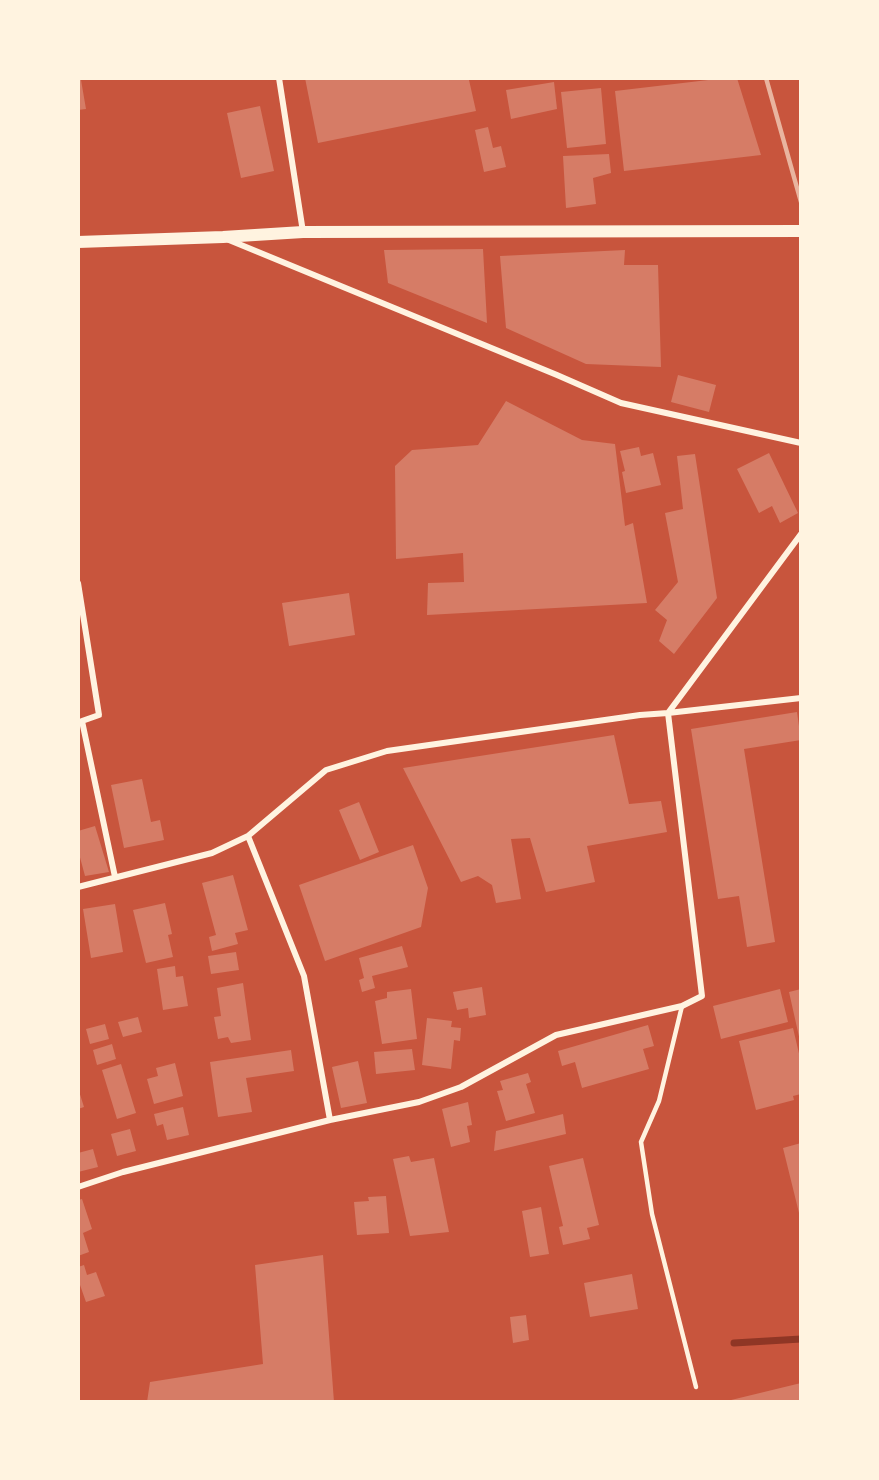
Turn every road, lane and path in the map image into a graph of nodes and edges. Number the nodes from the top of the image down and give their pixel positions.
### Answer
1 (279, 78) edge
2 (801, 231) edge
3 (303, 232) junction
4 (223, 237) junction
5 (78, 242) edge
6 (801, 442) edge
7 (801, 534) edge
8 (78, 583) edge
9 (801, 698) edge
10 (668, 713) junction
11 (248, 836) junction
12 (116, 877) junction
13 (78, 887) edge
14 (682, 1006) junction
15 (330, 1120) junction
16 (78, 1187) edge
17 (696, 1386) dead end

1 - 3 street
2 - 3 main road
3 - 4 main road
4 - 5 main road
4 - 6 street
7 - 10 street
8 - 12 street
9 - 10 street
10 - 11 street
10 - 14 street
11 - 12 street
11 - 15 street
12 - 13 street
14 - 15 street
14 - 17 lane
15 - 16 street

